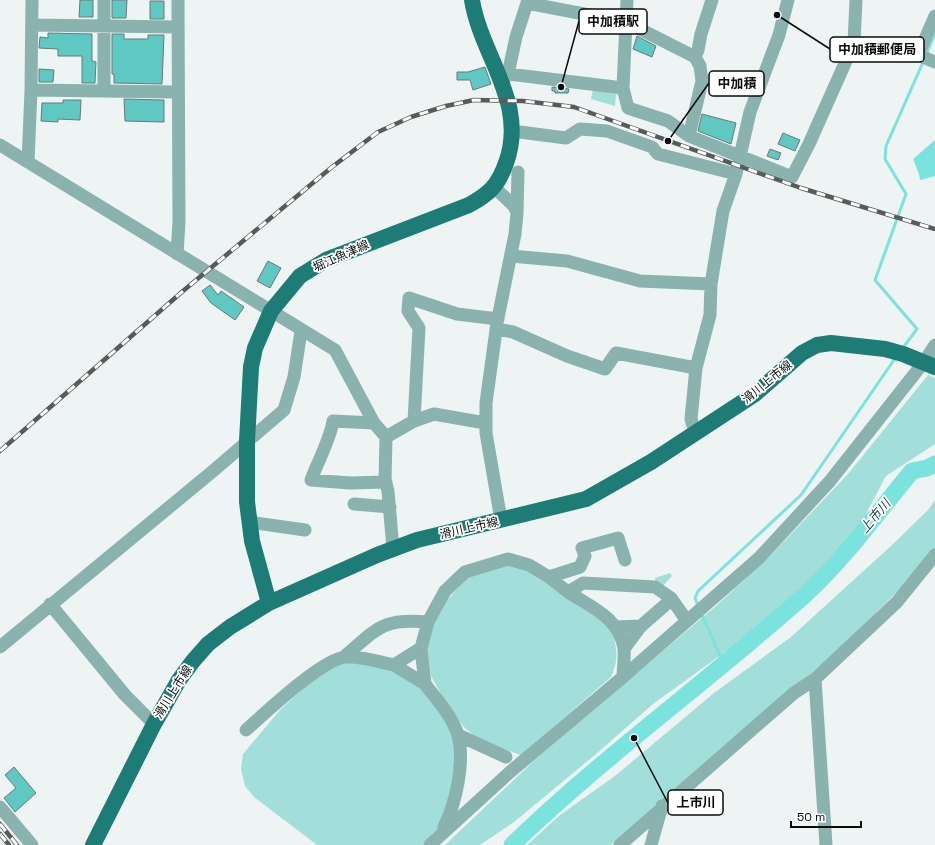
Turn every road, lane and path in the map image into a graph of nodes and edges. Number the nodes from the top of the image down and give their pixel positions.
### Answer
1 (32, 0) edge
2 (104, 0) edge
3 (178, 0) edge
4 (472, 0) edge
5 (627, 0) edge
6 (712, 0) edge
7 (788, 0) edge
8 (856, 0) edge
9 (935, 16) edge
10 (626, 22) junction
11 (32, 25) junction
12 (104, 26) junction
13 (178, 27) junction
14 (854, 43) junction
15 (918, 55) junction
16 (695, 57) junction
17 (935, 62) edge
18 (505, 78) junction
19 (623, 88) junction
20 (31, 90) junction
21 (104, 91) junction
22 (177, 92) junction
23 (512, 131) junction
24 (689, 136) junction
25 (0, 145) edge
26 (740, 157) junction
27 (28, 162) junction
28 (518, 172) dead end
29 (736, 174) junction
30 (494, 187) junction
31 (518, 213) junction
32 (177, 254) junction
33 (511, 256) junction
34 (711, 284) junction
35 (271, 311) junction
36 (497, 324) junction
37 (301, 331) junction
38 (935, 345) edge
39 (930, 365) edge
40 (696, 368) junction
41 (414, 421) junction
42 (374, 423) junction
43 (485, 423) junction
44 (695, 432) junction
45 (386, 437) junction
46 (247, 441) junction
47 (386, 482) junction
48 (354, 504) dead end
49 (390, 507) junction
50 (501, 520) junction
51 (249, 522) junction
52 (305, 530) dead end
53 (393, 549) junction
54 (935, 555) edge
55 (625, 560) dead end
56 (549, 577) junction
57 (568, 592) junction
58 (672, 599) junction
59 (269, 603) junction
60 (50, 604) junction
61 (687, 621) junction
62 (428, 622) junction
63 (641, 626) junction
64 (615, 627) junction
65 (0, 647) edge
66 (421, 648) junction
67 (624, 649) junction
68 (345, 656) junction
69 (394, 665) junction
70 (623, 677) junction
71 (815, 679) junction
72 (425, 684) junction
73 (154, 724) junction
74 (246, 730) dead end
75 (458, 736) junction
76 (506, 757) dead end
77 (0, 806) edge
78 (662, 806) junction
79 (440, 834) junction
80 (32, 845) edge
81 (93, 845) edge
82 (430, 845) edge
83 (620, 845) edge
84 (651, 845) edge
85 (826, 845) edge

1 - 11 street
2 - 12 street
3 - 13 street
4 - 18 main road, 堀江魚津線
5 - 10 street
6 - 16 street
7 - 26 street
8 - 14 street
9 - 15 street
10 - 16 street
10 - 18 street
10 - 19 street
11 - 12 street
11 - 20 street
12 - 13 street
12 - 21 street
13 - 22 street
14 - 15 street
14 - 26 street
15 - 17 street
16 - 24 street
18 - 19 street
18 - 23 main road, 堀江魚津線
19 - 24 street
20 - 21 street
20 - 27 street
21 - 22 street
22 - 32 street
23 - 29 street
23 - 30 main road, 堀江魚津線
24 - 26 street
25 - 27 street
26 - 29 street
27 - 32 street
28 - 31 street
29 - 34 street
30 - 31 street
30 - 35 main road, 堀江魚津線
31 - 33 street
32 - 35 street
33 - 34 street
33 - 36 street
34 - 40 street
35 - 37 street
35 - 46 main road, 堀江魚津線
36 - 40 street
36 - 41 street
36 - 43 street
37 - 42 street
37 - 46 street
38 - 39 street
39 - 44 main road, 滑川上市線
39 - 61 street
40 - 44 street
41 - 43 street
41 - 45 street
42 - 45 street
42 - 47 street
43 - 50 street
44 - 50 main road, 滑川上市線
45 - 47 street
46 - 51 main road, 堀江魚津線
46 - 60 street
47 - 49 street
48 - 49 street
49 - 53 street
50 - 53 main road, 滑川上市線
51 - 52 street
51 - 59 main road, 堀江魚津線
53 - 59 main road, 滑川上市線
54 - 71 street
55 - 56 street
56 - 57 street
56 - 62 street
57 - 58 street
57 - 64 street
58 - 61 street
58 - 63 street
59 - 73 main road, 滑川上市線
60 - 65 street
60 - 73 street
61 - 70 street
62 - 66 street
62 - 68 street
63 - 64 street
63 - 67 street
64 - 67 street
66 - 69 street
66 - 72 street
67 - 70 street
68 - 69 street
68 - 74 street
69 - 72 street
70 - 79 street
71 - 78 street
71 - 85 street
72 - 75 street
73 - 81 main road, 滑川上市線
75 - 76 street
75 - 79 street
77 - 80 street
78 - 83 street
78 - 84 street
79 - 82 street

